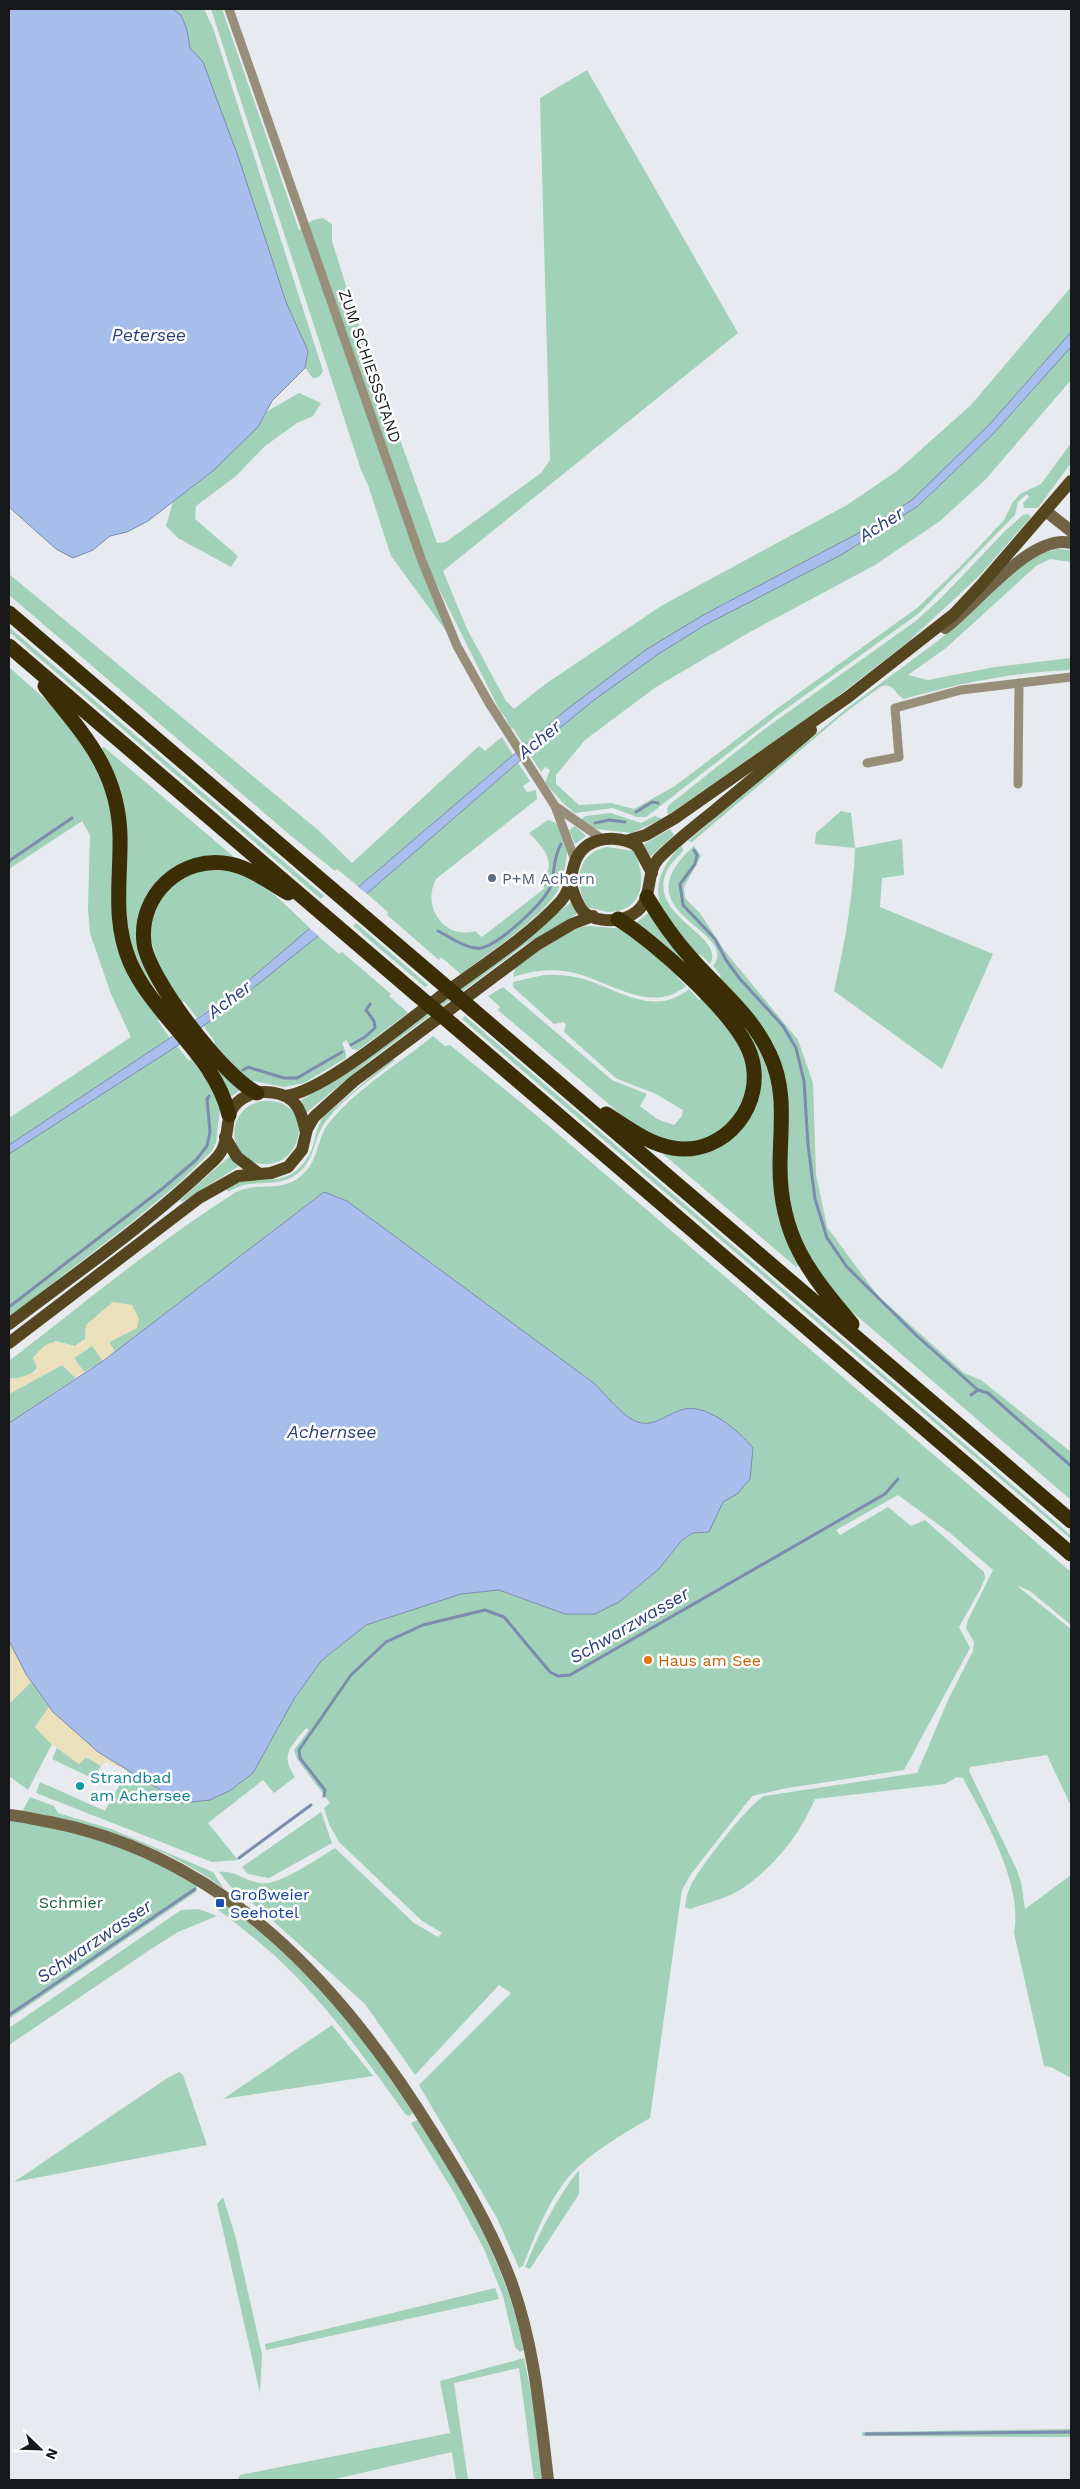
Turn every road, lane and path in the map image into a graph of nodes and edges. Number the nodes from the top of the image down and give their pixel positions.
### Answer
1 (229, 9) edge
2 (1071, 482) edge
3 (1047, 512) junction
4 (1071, 531) edge
5 (1071, 543) edge
6 (9, 613) edge
7 (919, 642) junction
8 (9, 646) edge
9 (24, 659) junction
10 (1071, 678) edge
11 (1019, 683) junction
12 (848, 697) junction
13 (867, 763) dead end
14 (1018, 784) dead end
15 (555, 806) junction
16 (602, 839) junction
17 (626, 841) junction
18 (574, 860) junction
19 (652, 873) junction
20 (570, 882) junction
21 (647, 896) junction
22 (315, 908) junction
23 (593, 916) junction
24 (618, 919) junction
25 (698, 977) junction
26 (176, 1016) junction
27 (199, 1046) junction
28 (563, 1087) junction
29 (257, 1093) junction
30 (285, 1096) junction
31 (229, 1114) junction
32 (306, 1133) junction
33 (225, 1137) junction
34 (258, 1173) junction
35 (9, 1324) edge
36 (9, 1343) edge
37 (883, 1360) junction
38 (1071, 1521) edge
39 (1071, 1554) edge
40 (9, 1815) edge
41 (548, 2480) edge

1 - 15 street, ZUM SCHIESSSTAND
2 - 3 main road
3 - 4 street
3 - 7 main road
5 - 7 street
6 - 28 highway, bridge
7 - 12 main road
8 - 9 highway
9 - 22 highway
9 - 26 highway
10 - 11 street
11 - 13 street
11 - 14 street
12 - 17 main road
12 - 19 main road
15 - 16 street
15 - 18 street
16 - 17 main road
16 - 18 main road
17 - 19 main road
18 - 20 main road
19 - 21 main road
20 - 23 main road
20 - 30 main road
21 - 24 main road
21 - 25 highway
22 - 26 highway
22 - 39 highway, bridge
23 - 24 main road
23 - 32 main road
24 - 25 highway
25 - 28 highway
25 - 37 highway
26 - 27 highway
27 - 29 highway
27 - 31 highway
28 - 37 highway
29 - 30 main road
29 - 31 main road
30 - 32 main road
31 - 33 main road
32 - 34 main road
33 - 34 main road
33 - 35 main road
34 - 36 main road
37 - 38 highway
40 - 41 street

